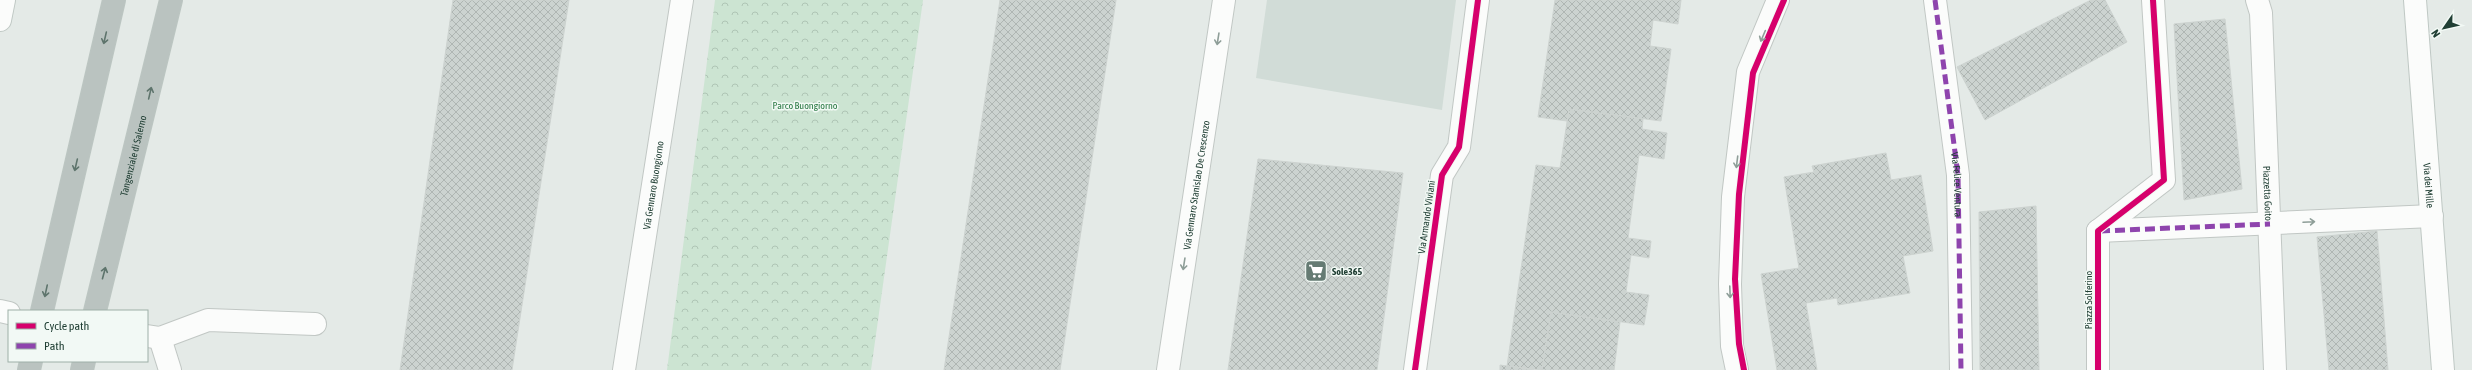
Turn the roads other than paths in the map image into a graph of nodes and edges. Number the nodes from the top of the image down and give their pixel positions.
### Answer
1 (4, 0) edge
2 (114, 0) edge
3 (172, 0) edge
4 (682, 0) edge
5 (1224, 0) edge
6 (1478, 0) edge
7 (1778, 0) edge
8 (1935, 0) edge
9 (2153, 0) edge
10 (2257, 0) edge
11 (2414, 0) edge
12 (0, 20) edge
13 (2432, 216) junction
14 (2270, 224) junction
15 (2098, 231) junction
16 (42, 310) edge
17 (95, 310) edge
18 (315, 324) dead end
19 (154, 337) edge
20 (170, 370) edge
21 (624, 370) edge
22 (1168, 370) edge
23 (1415, 370) edge
24 (1737, 370) edge
25 (1961, 370) edge
26 (2098, 370) edge
27 (2275, 370) edge
28 (2443, 370) edge

1 - 12 street
2 -> 16 highway
17 -> 3 highway, Tangenziale di Salerno
4 - 21 street, Via Gennaro Buongiorno
5 -> 22 street, Via Gennaro Stanislao De Crescenzo
6 - 23 street, Via Armando Viviani
7 -> 24 street
8 - 25 street, Via Felice Ventura
9 - 15 street
10 - 14 street, Piazzetta Goito
11 - 13 street, Via dei Mille
14 -> 13 street, Piazzetta Goito
13 - 28 street, Via dei Mille
14 - 15 street
14 - 27 street
15 - 26 street, Piazza Solferino
18 - 19 street
19 - 20 street

